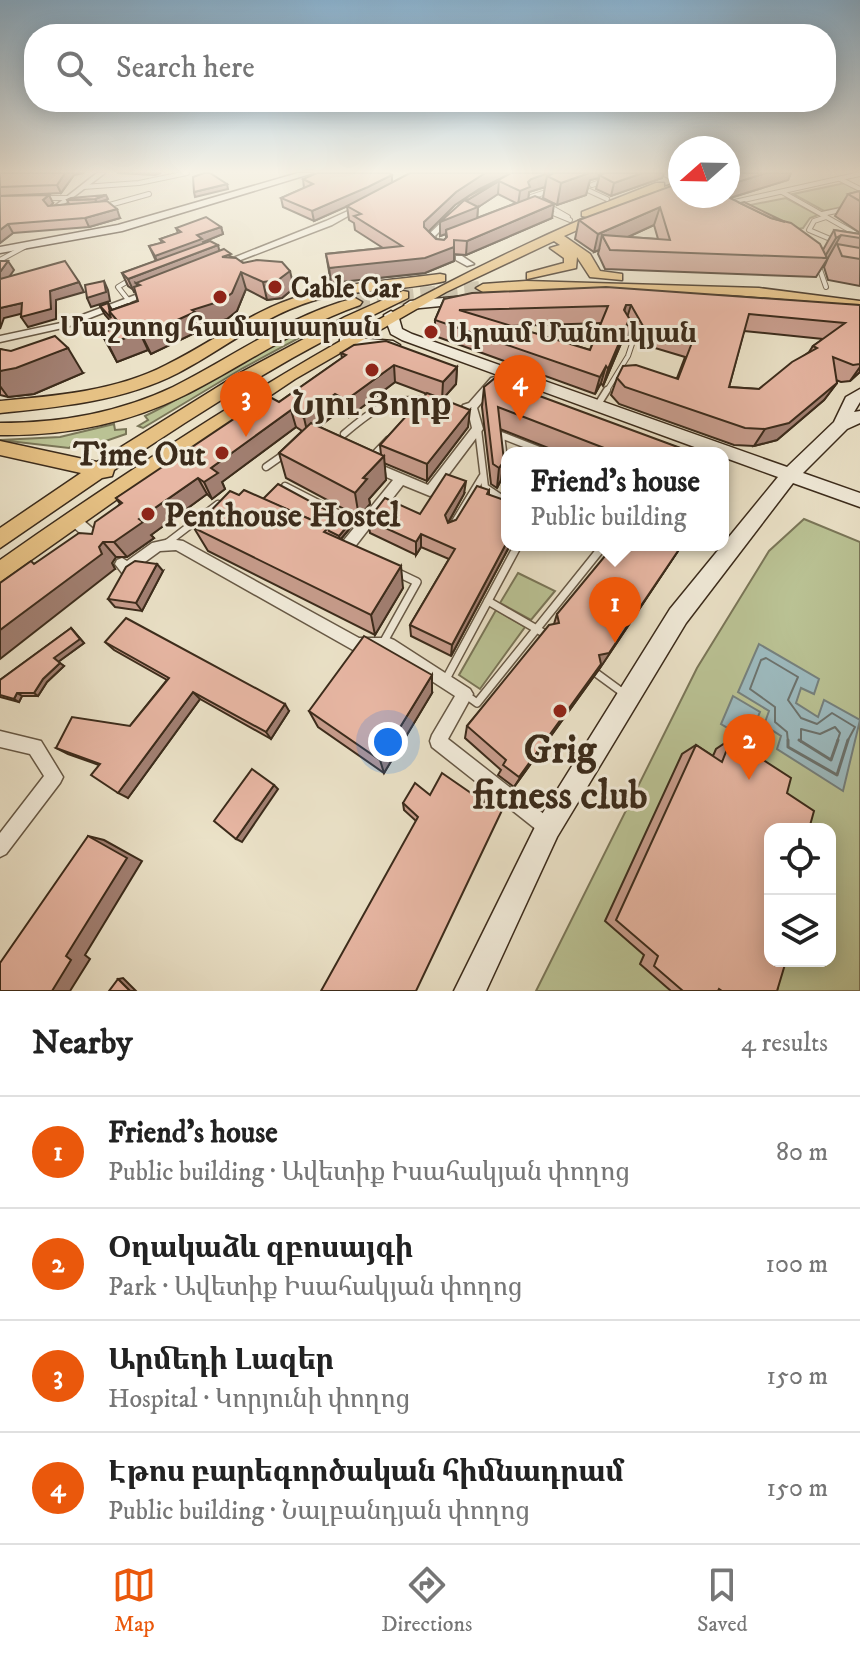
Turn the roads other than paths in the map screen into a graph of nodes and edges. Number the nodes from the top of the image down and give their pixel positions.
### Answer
1 (159, 219) edge
2 (337, 219) edge
3 (447, 219) edge
4 (595, 219) edge
5 (819, 219) edge
6 (830, 219) edge
7 (570, 220) edge
8 (814, 235) junction
9 (555, 236) junction
10 (860, 236) edge
11 (803, 237) edge
12 (446, 239) edge
13 (838, 242) edge
14 (433, 244) junction
15 (26, 246) junction
16 (531, 248) junction
17 (441, 249) edge
18 (0, 250) edge
19 (813, 257) edge
20 (0, 260) edge
21 (214, 267) edge
22 (138, 276) edge
23 (440, 278) junction
24 (721, 282) junction
25 (392, 284) junction
26 (826, 287) junction
27 (671, 289) junction
28 (157, 290) edge
29 (860, 293) edge
30 (129, 301) junction
31 (724, 303) junction
32 (410, 305) junction
33 (860, 305) edge
34 (391, 315) junction
35 (860, 315) edge
36 (624, 326) edge
37 (0, 339) edge
38 (345, 341) junction
39 (495, 380) junction
40 (162, 391) junction
41 (860, 394) edge
42 (431, 403) joint
43 (597, 406) junction
44 (0, 407) edge
45 (417, 411) edge
46 (0, 415) edge
47 (860, 416) edge
48 (841, 425) junction
49 (0, 429) edge
50 (478, 429) junction
51 (399, 431) edge
52 (344, 434) edge
53 (502, 447) edge
54 (532, 447) edge
55 (677, 447) edge
56 (700, 447) edge
57 (0, 448) edge
58 (291, 450) edge
59 (355, 458) edge
60 (729, 458) edge
61 (368, 464) junction
62 (729, 466) edge
63 (266, 467) dead end
64 (99, 470) junction
65 (132, 477) junction
66 (482, 477) junction
67 (401, 479) junction
68 (786, 481) junction
69 (285, 486) edge
70 (501, 498) edge
71 (860, 500) edge
72 (221, 502) edge
73 (860, 512) edge
74 (73, 519) junction
75 (363, 526) junction
76 (450, 530) edge
77 (0, 539) edge
78 (100, 543) edge
79 (167, 543) junction
80 (331, 543) edge
81 (345, 549) junction
82 (515, 551) edge
83 (599, 551) edge
84 (358, 555) edge
85 (122, 564) dead end
86 (383, 566) edge
87 (0, 572) edge
88 (488, 601) junction
89 (536, 629) junction
90 (547, 635) edge
91 (382, 644) junction
92 (596, 673) edge
93 (445, 681) junction
94 (465, 694) junction
95 (629, 697) junction
96 (1, 741) edge
97 (548, 828) junction
98 (0, 848) edge
99 (470, 991) edge

1 - 15 main road
2 - 21 street
3 - 14 street
4 - 9 main road
5 - 8 lane
6 - 10 lane
7 - 23 main road
8 - 11 lane
8 - 13 lane
9 - 16 main road
9 - 24 main road
12 - 14 lane
14 - 17 street
15 - 18 main road
15 - 20 lane
16 - 27 main road
16 - 32 main road
19 - 26 lane
22 - 30 lane
23 - 25 main road
23 - 64 main road
24 - 26 main road
24 - 27 main road
25 - 40 main road
25 - 44 main road
26 - 29 main road
27 - 31 main road
27 - 33 main road
28 - 30 street
30 - 37 street
31 - 32 main road
31 - 35 main road
32 - 34 main road
34 - 38 main road
34 - 43 main road
36 - 43 lane
38 - 39 main road
38 - 65 main road
39 - 50 street
39 - 55 main road
40 - 46 main road
40 - 49 main road
41 - 48 main road
42 - 45 street
42 - 52 lane
43 - 56 main road
47 - 48 main road
48 - 68 main road
50 - 66 lane
50 - 67 street
51 - 61 street
53 - 54 lane
57 - 64 main road
58 - 63 lane
59 - 61 lane
60 - 68 main road
61 - 67 street
62 - 68 main road
64 - 65 main road
64 - 77 main road
65 - 74 main road
66 - 70 lane
66 - 76 lane
67 - 75 street
68 - 71 main road
68 - 73 main road
68 - 95 main road
69 - 75 lane
72 - 79 lane
74 - 78 street
74 - 87 main road
75 - 81 street
79 - 85 street
79 - 91 street
80 - 81 lane
81 - 84 lane
82 - 88 lane
83 - 89 lane
86 - 91 lane
88 - 89 lane
88 - 93 lane
89 - 90 lane
89 - 94 lane
91 - 93 street
92 - 95 lane
93 - 94 street
94 - 97 street
95 - 97 main road
96 - 98 street
97 - 99 main road

